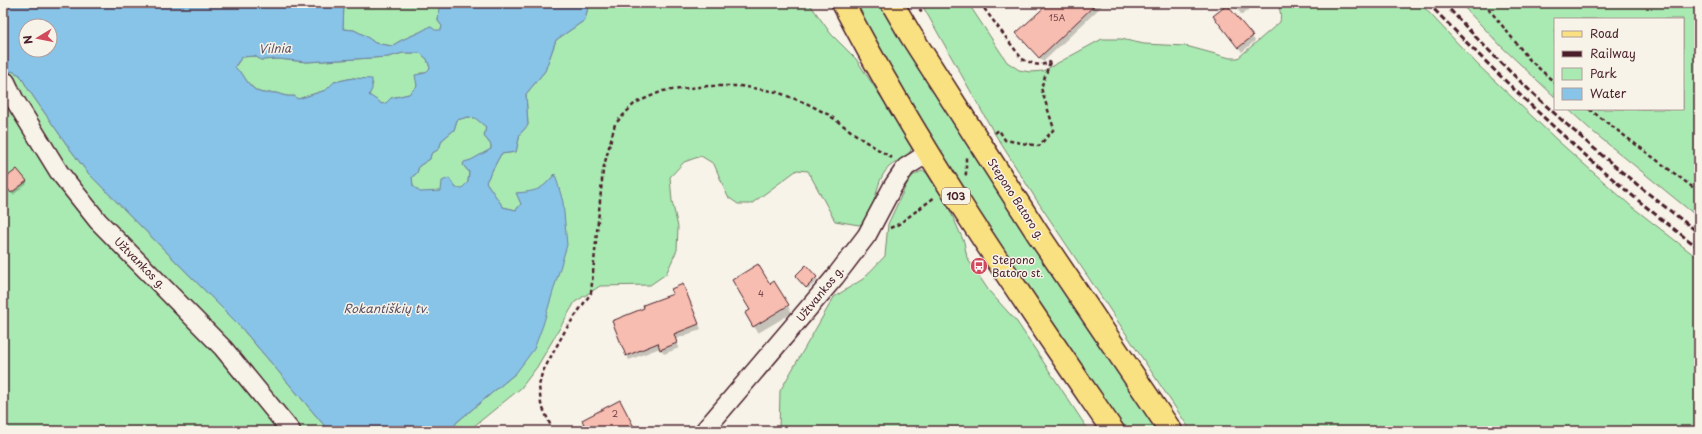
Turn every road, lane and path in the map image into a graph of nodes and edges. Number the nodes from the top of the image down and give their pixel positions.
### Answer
1 (843, 3) edge
2 (892, 3) edge
3 (980, 3) edge
4 (1484, 3) edge
5 (6, 82) dead end
6 (1554, 83) edge
7 (1590, 110) edge
8 (999, 130) dead end
9 (928, 153) junction
10 (906, 167) junction
11 (949, 185) junction
12 (1699, 192) edge
13 (867, 235) junction
14 (291, 431) edge
15 (553, 431) edge
16 (704, 431) edge
17 (1113, 431) edge
18 (1171, 431) edge

1 - 9 main road, 103
2 - 18 main road, Stepono Batoro g.
3 - 8 path
4 - 6 path
5 - 14 street, Užtvankos g.
7 - 12 path
9 - 10 street, Užtvankos g.
9 - 11 main road, 103
10 - 13 street, Užtvankos g.
10 - 15 path
11 - 13 path
11 - 17 main road, 103
13 - 16 street, Užtvankos g.

